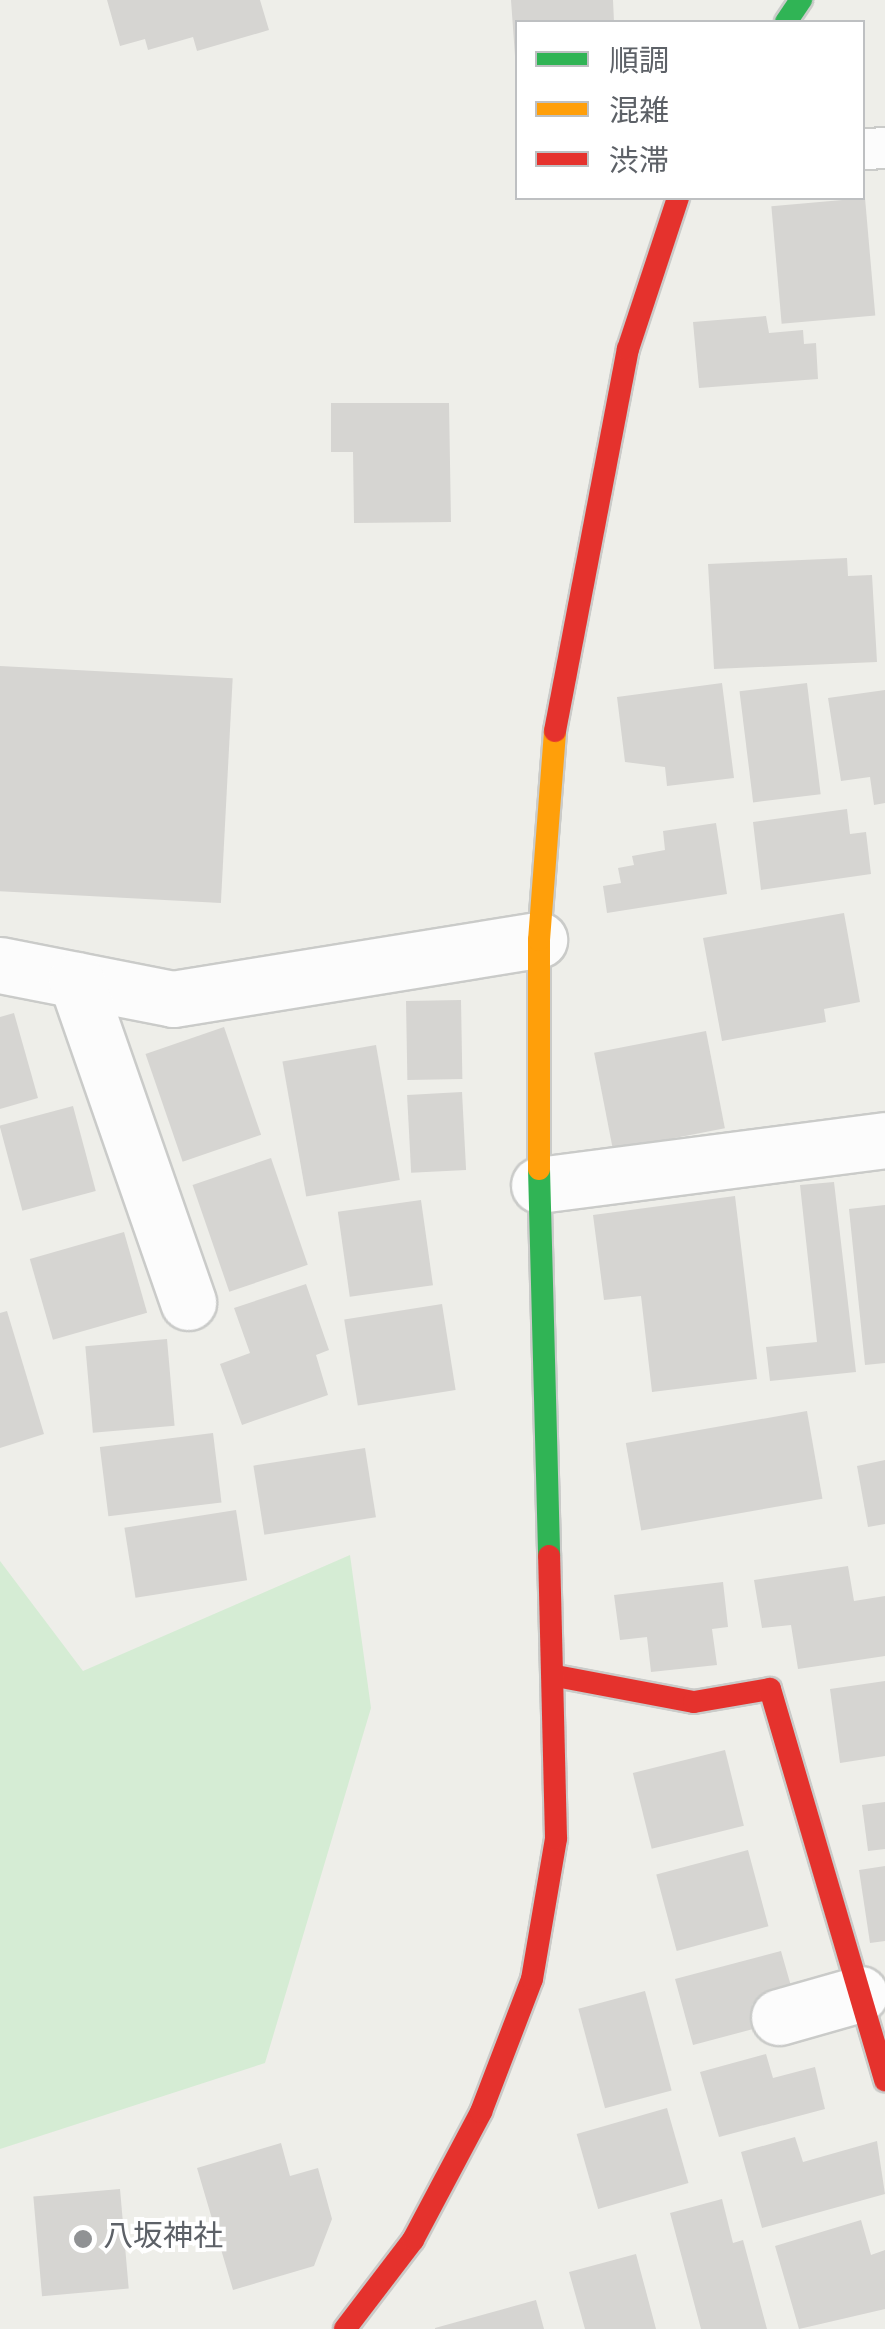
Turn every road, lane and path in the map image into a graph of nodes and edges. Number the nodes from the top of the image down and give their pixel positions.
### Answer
1 (677, 200) edge
2 (539, 940) junction
3 (0, 964) edge
4 (76, 980) junction
5 (885, 1140) edge
6 (538, 1185) junction
7 (188, 1302) dead end
8 (556, 1676) junction
9 (860, 1994) junction
10 (778, 2017) dead end
11 (885, 2080) edge
12 (345, 2329) edge

1 - 2 street
2 - 4 street
2 - 6 street
3 - 4 street
4 - 7 street
5 - 6 street
6 - 8 street
8 - 9 street
8 - 12 street
9 - 10 street
9 - 11 street

